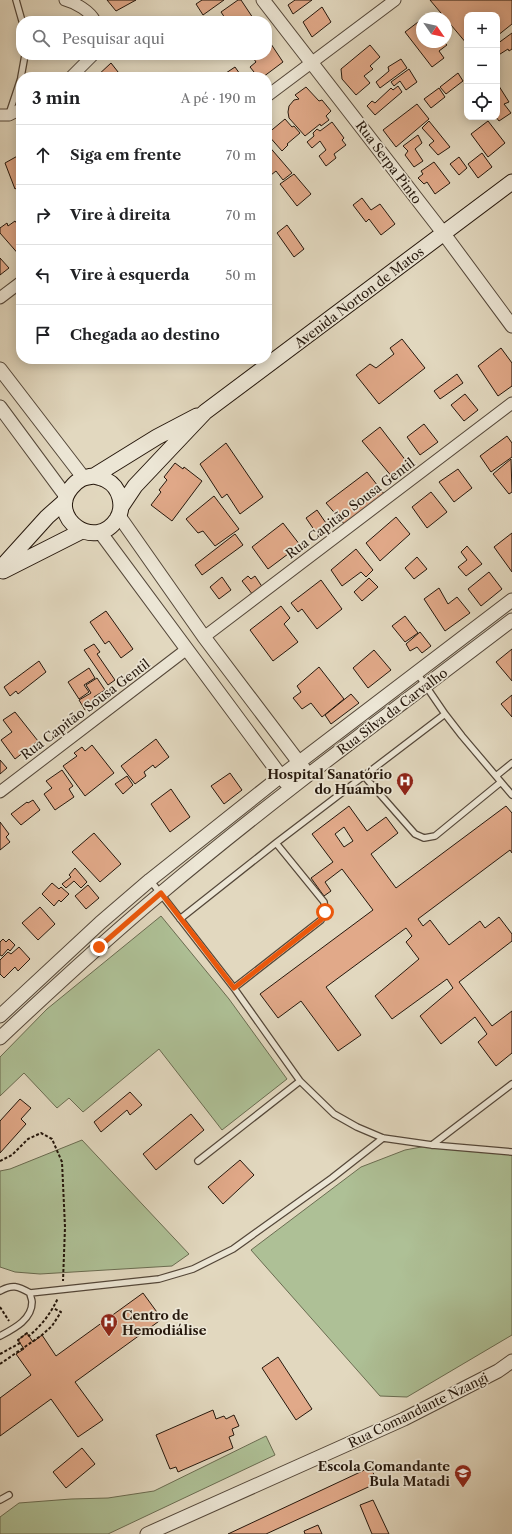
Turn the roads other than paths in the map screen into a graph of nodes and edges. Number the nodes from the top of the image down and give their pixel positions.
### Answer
1 (16, 0) edge
2 (65, 0) edge
3 (263, 0) edge
4 (395, 0) edge
5 (21, 16) edge
6 (92, 16) edge
7 (24, 60) edge
8 (88, 60) edge
9 (312, 62) junction
10 (22, 72) edge
11 (76, 72) edge
12 (16, 89) edge
13 (272, 92) edge
14 (16, 111) edge
15 (4, 115) edge
16 (512, 182) edge
17 (444, 234) junction
18 (16, 286) edge
19 (0, 298) edge
20 (512, 326) edge
21 (272, 362) edge
22 (269, 364) edge
23 (0, 369) edge
24 (512, 403) edge
25 (0, 407) edge
26 (205, 412) junction
27 (89, 477) junction
28 (65, 498) junction
29 (120, 512) junction
30 (82, 531) junction
31 (100, 532) junction
32 (0, 569) edge
33 (0, 572) edge
34 (512, 600) edge
35 (486, 620) junction
36 (512, 620) edge
37 (496, 632) junction
38 (204, 637) junction
39 (187, 649) junction
40 (416, 672) junction
41 (426, 685) junction
42 (445, 714) junction
43 (299, 762) junction
44 (512, 763) edge
45 (308, 775) junction
46 (281, 776) junction
47 (364, 776) junction
48 (496, 776) junction
49 (501, 782) junction
50 (291, 789) junction
51 (0, 792) edge
52 (512, 794) edge
53 (276, 843) junction
54 (150, 880) junction
55 (161, 893) junction
56 (180, 919) junction
57 (100, 923) junction
58 (111, 937) junction
59 (30, 988) junction
60 (234, 988) junction
61 (40, 1000) junction
62 (0, 1016) edge
63 (0, 1038) edge
64 (300, 1081) junction
65 (512, 1084) edge
66 (383, 1138) junction
67 (432, 1145) junction
68 (512, 1152) edge
69 (198, 1161) dead end
70 (0, 1291) edge
71 (30, 1293) junction
72 (0, 1336) edge
73 (512, 1361) edge
74 (9, 1495) dead end
75 (0, 1500) edge
76 (148, 1534) edge

1 - 5 lane
2 - 6 street
3 - 9 street, Rua Serpa Pinto
4 - 9 street
7 - 10 lane
8 - 11 street
9 - 13 street
9 - 17 street, Rua Serpa Pinto
12 - 15 lane
14 - 15 street
16 - 17 main road, Avenida Norton de Matos
17 - 20 street, Rua Serpa Pinto
17 - 21 main road, Avenida Norton de Matos
18 - 19 street
22 - 26 main road, Avenida Norton de Matos
23 - 27 street
24 - 38 street, Rua Capitão Sousa Gentil
25 - 28 street
26 - 27 main road, Avenida Norton de Matos
26 - 29 main road, Avenida Norton de Matos
27 - 28 main road
27 - 29 main road
28 - 30 main road
28 - 32 main road
29 - 31 main road
29 - 38 street
30 - 31 main road
30 - 33 main road
31 - 39 street
34 - 35 street, Rua Silva da Carvalho
35 - 37 street
35 - 40 street, Rua Silva da Carvalho
36 - 37 street, Rua Silva da Carvalho
37 - 41 street, Rua Silva da Carvalho
38 - 43 street
39 - 46 street
39 - 51 street, Rua Capitão Sousa Gentil
40 - 41 lane
40 - 43 street, Rua Silva da Carvalho
41 - 42 lane
41 - 45 street, Rua Silva da Carvalho
42 - 47 lane
42 - 48 lane
43 - 45 street
43 - 46 street, Rua Silva da Carvalho
44 - 48 lane
45 - 50 street, Rua Silva da Carvalho
46 - 50 street
46 - 54 street, Rua Silva da Carvalho
47 - 49 lane
47 - 53 lane
48 - 49 lane
49 - 52 lane
50 - 55 street, Rua Silva da Carvalho
53 - 56 lane
53 - 60 lane
54 - 55 lane
54 - 57 street, Rua Silva da Carvalho
55 - 56 lane
55 - 58 street, Rua Silva da Carvalho
56 - 60 lane
57 - 58 street
57 - 59 street, Rua Silva da Carvalho
58 - 61 street, Rua Silva da Carvalho
59 - 61 street
59 - 62 street, Rua Silva da Carvalho
60 - 64 lane
61 - 63 street, Rua Silva da Carvalho
64 - 66 lane
64 - 69 lane
65 - 67 lane
66 - 67 lane
66 - 71 lane
67 - 68 lane
70 - 71 lane
71 - 72 lane
73 - 76 street, Rua Comandante Nzangi
74 - 75 lane

